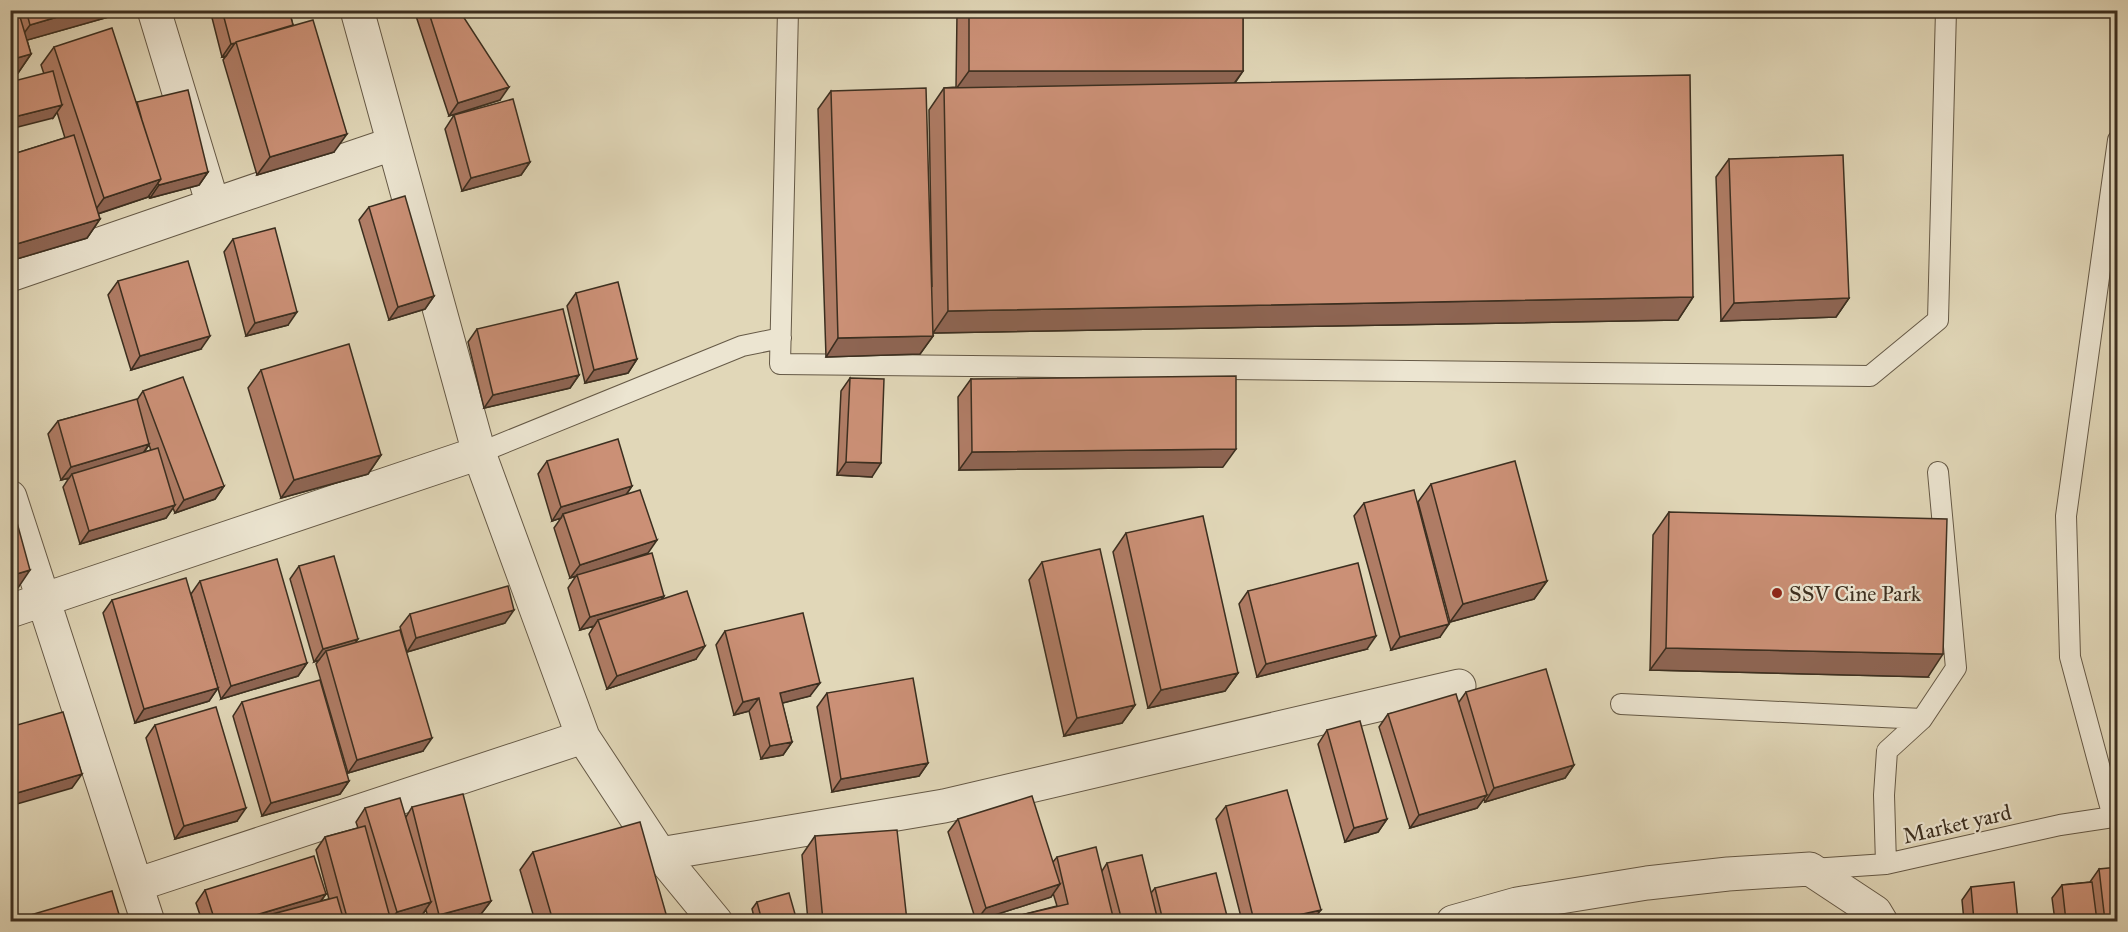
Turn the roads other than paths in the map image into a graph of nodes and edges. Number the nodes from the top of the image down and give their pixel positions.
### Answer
1 (154, 10) edge
2 (357, 10) edge
3 (788, 10) edge
4 (1946, 10) edge
5 (2118, 140) edge
6 (392, 144) junction
7 (213, 205) junction
8 (10, 275) edge
9 (781, 338) junction
10 (479, 453) junction
11 (1938, 472) dead end
12 (10, 497) edge
13 (44, 600) junction
14 (10, 612) edge
15 (1459, 686) dead end
16 (1621, 704) dead end
17 (1922, 719) junction
18 (583, 737) junction
19 (2115, 817) edge
20 (660, 854) junction
21 (1886, 864) junction
22 (1810, 869) junction
23 (136, 885) junction
24 (1519, 913) edge
25 (148, 921) edge
26 (716, 921) edge
27 (1453, 921) edge
28 (1881, 921) edge

1 - 7 street
2 - 6 street
3 - 9 lane
4 - 9 lane
5 - 19 lane
6 - 7 street
6 - 10 street
7 - 8 street
9 - 10 lane
10 - 13 street
10 - 18 street
11 - 17 lane
12 - 13 street
13 - 14 street
13 - 23 street
15 - 20 street
16 - 17 lane
17 - 21 lane
18 - 20 street
18 - 23 street
19 - 21 lane, Market yard
20 - 26 street
21 - 22 lane, Market yard
22 - 24 street
22 - 28 street
23 - 25 street
24 - 27 street

